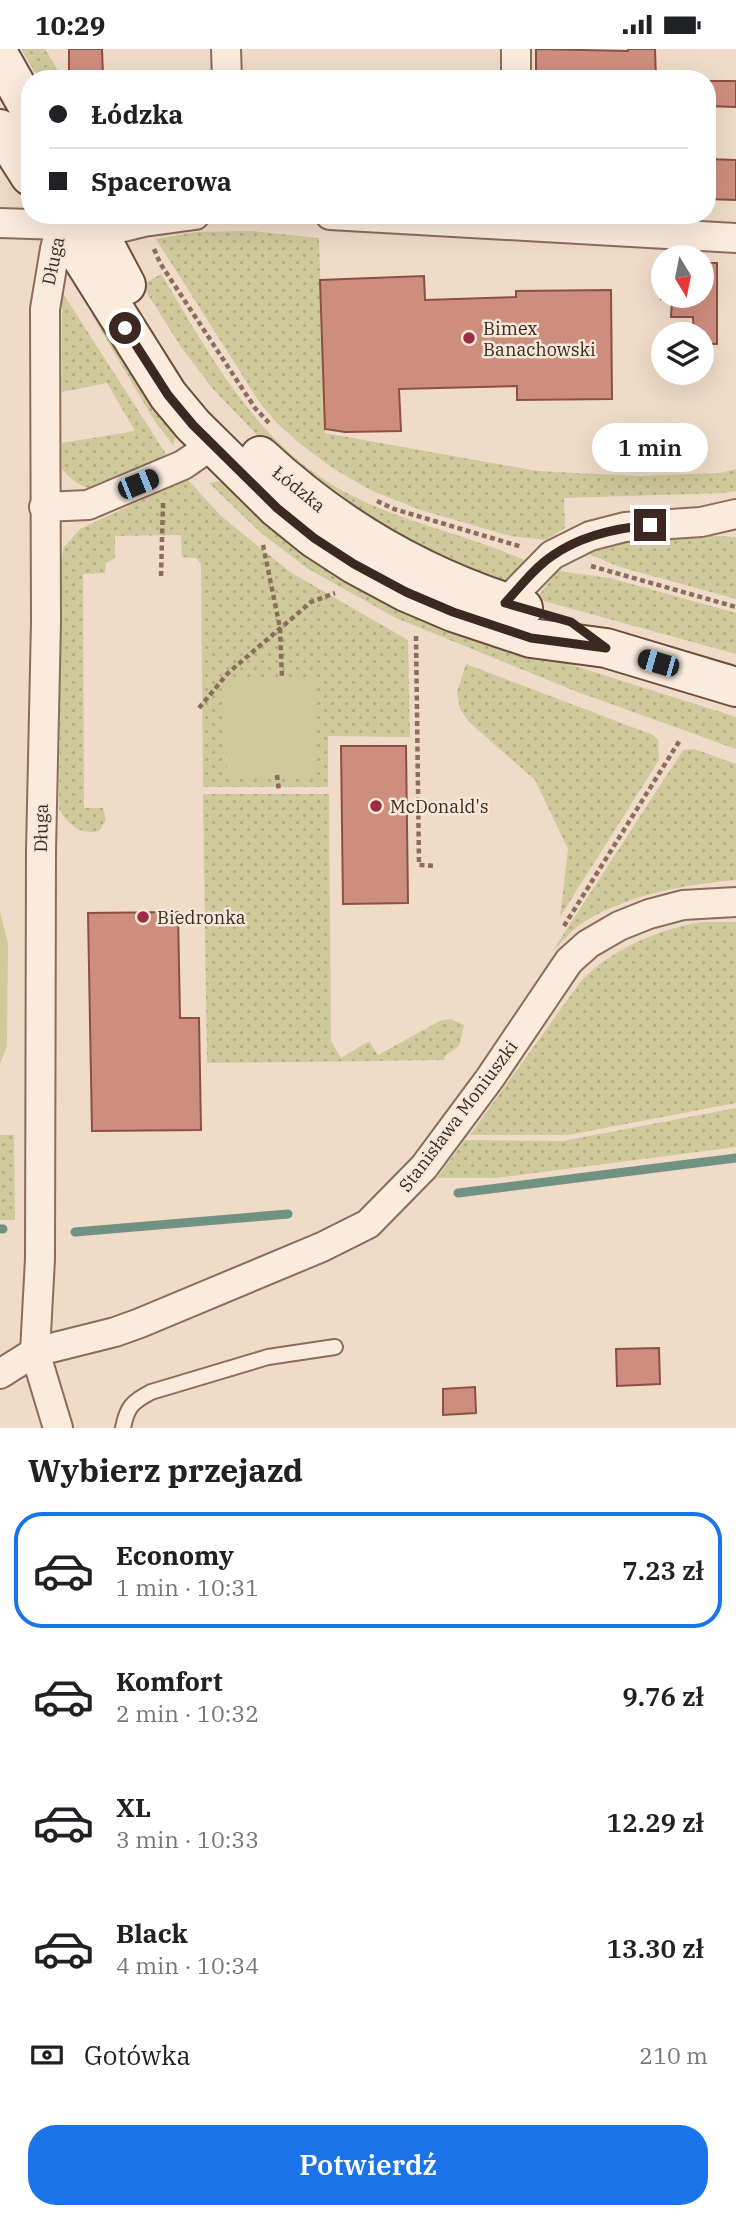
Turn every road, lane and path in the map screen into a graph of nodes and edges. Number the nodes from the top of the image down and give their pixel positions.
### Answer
1 (226, 49) edge
2 (516, 49) edge
3 (0, 57) edge
4 (227, 70) edge
5 (516, 70) edge
6 (21, 94) edge
7 (0, 129) edge
8 (21, 162) edge
9 (21, 222) edge
10 (0, 223) edge
11 (74, 224) edge
12 (77, 224) edge
13 (77, 224) edge
14 (566, 224) edge
15 (736, 238) edge
16 (150, 239) dead end
17 (279, 433) dead end
18 (212, 445) junction
19 (164, 473) junction
20 (372, 499) dead end
21 (44, 507) junction
22 (736, 514) edge
23 (263, 545) dead end
24 (552, 555) junction
25 (161, 576) dead end
26 (335, 593) dead end
27 (505, 603) junction
28 (736, 607) edge
29 (280, 628) junction
30 (416, 636) dead end
31 (606, 648) junction
32 (282, 678) dead end
33 (736, 687) edge
34 (200, 708) dead end
35 (680, 740) dead end
36 (276, 775) dead end
37 (279, 791) dead end
38 (438, 810) dead end
39 (418, 811) junction
40 (436, 866) dead end
41 (736, 902) edge
42 (558, 935) dead end
43 (335, 1347) dead end
44 (35, 1352) junction
45 (0, 1374) edge
46 (58, 1428) edge
47 (123, 1428) edge

1 - 4 street
2 - 5 street
3 - 6 main road
7 - 8 main road
9 - 10 street
11 - 21 street, Długa
12 - 18 main road, Łódzka
13 - 27 main road, Łódzka
14 - 15 street
16 - 17 path
18 - 19 street
18 - 31 main road, Łódzka
19 - 21 street
19 - 25 path
20 - 24 path
21 - 44 street, Długa
22 - 24 street
23 - 29 path
24 - 27 street
24 - 28 path
26 - 29 path
27 - 31 main road, Łódzka
29 - 32 path
29 - 34 path
30 - 39 path
31 - 33 main road, Łódzka
35 - 42 path
36 - 37 path
38 - 39 path
39 - 40 path
41 - 44 street, Stanisława Moniuszki
43 - 47 lane
44 - 45 street, Stanisława Moniuszki
44 - 46 street, Długa

